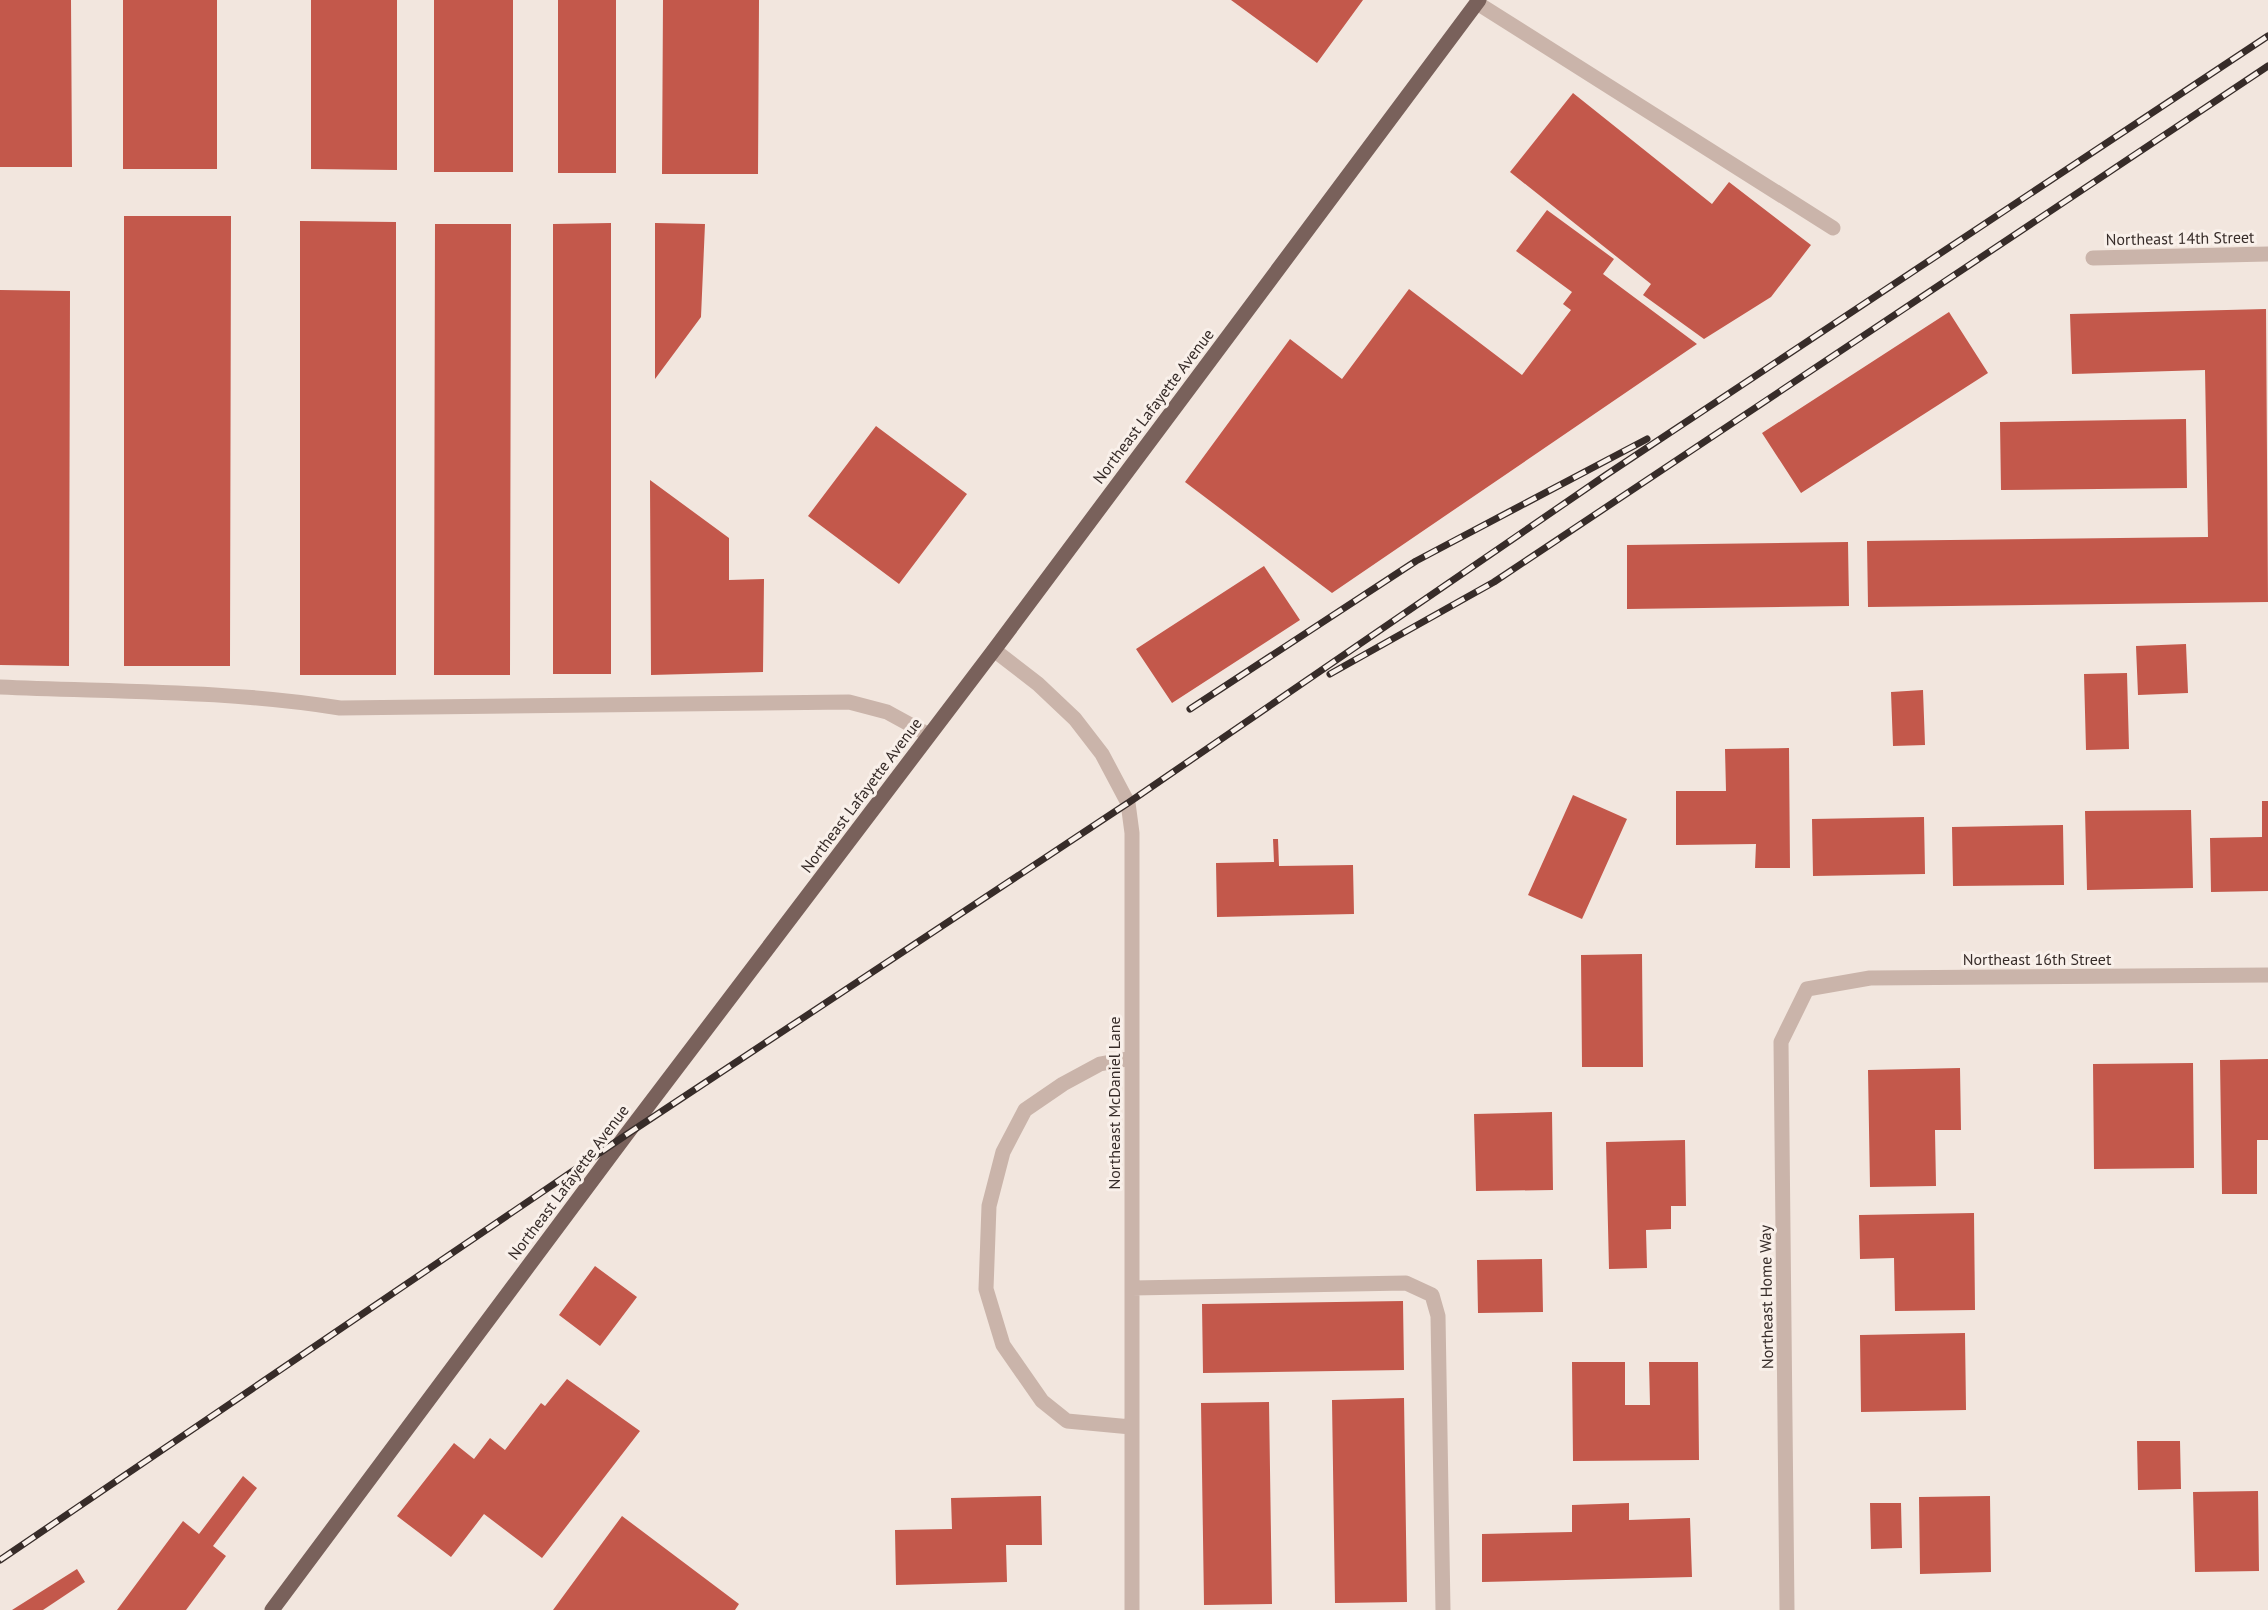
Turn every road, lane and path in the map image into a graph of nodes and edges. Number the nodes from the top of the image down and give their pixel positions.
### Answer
1 (1478, 1) edge
2 (1833, 228) dead end
3 (2268, 254) edge
4 (2093, 258) dead end
5 (994, 650) junction
6 (0, 687) edge
7 (930, 735) junction
8 (2268, 975) edge
9 (1807, 989) joint
10 (1132, 1058) junction
11 (1132, 1288) junction
12 (1131, 1427) junction
13 (275, 1609) edge
14 (1132, 1610) edge
15 (1443, 1610) edge
16 (1787, 1610) edge

1 - 2 street
1 - 5 main road, Northeast Lafayette Avenue
3 - 4 street, Northeast 14th Street
5 - 7 main road, Northeast Lafayette Avenue
5 - 10 street, Northeast McDaniel Lane
6 - 7 street
7 - 13 main road, Northeast Lafayette Avenue
8 - 9 street, Northeast 16th Street
9 - 16 street, Northeast Home Way
10 - 11 street, Northeast McDaniel Lane
10 - 12 street
11 - 12 street, Northeast McDaniel Lane
11 - 15 street
12 - 14 street, Northeast McDaniel Lane

